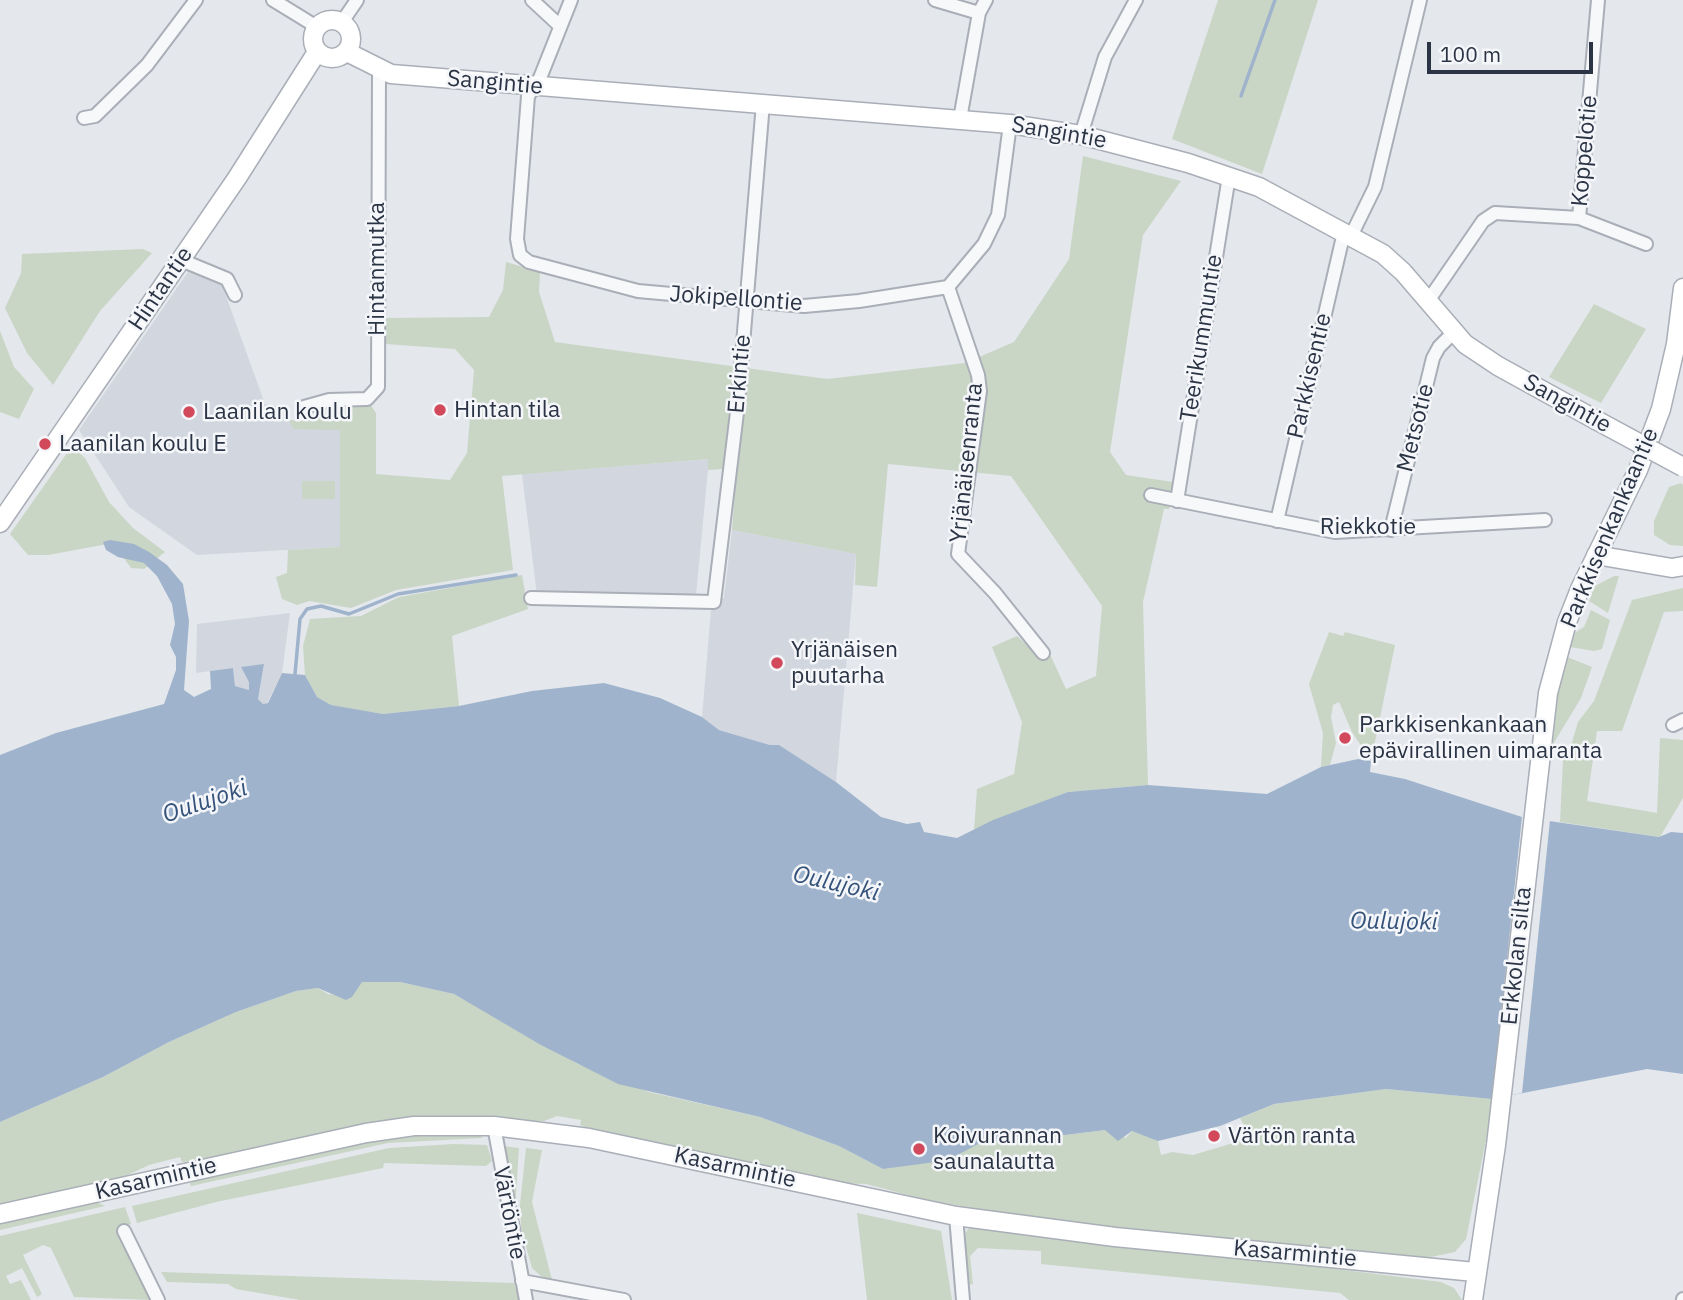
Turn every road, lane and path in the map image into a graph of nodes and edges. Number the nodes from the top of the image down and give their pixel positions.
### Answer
1 (196, 0) edge
2 (273, 0) edge
3 (357, 0) edge
4 (532, 0) edge
5 (571, 0) edge
6 (935, 0) edge
7 (986, 0) edge
8 (1136, 0) edge
9 (1420, 0) edge
10 (1598, 0) edge
11 (979, 13) junction
12 (342, 22) junction
13 (560, 26) junction
14 (317, 27) junction
15 (317, 52) junction
16 (347, 52) junction
17 (379, 70) junction
18 (534, 86) junction
19 (763, 103) junction
20 (84, 118) dead end
21 (960, 119) junction
22 (1010, 124) junction
23 (1081, 135) junction
24 (1229, 176) junction
25 (1579, 218) junction
26 (1347, 234) junction
27 (1646, 244) dead end
28 (181, 260) junction
29 (948, 287) junction
30 (1683, 288) edge
31 (235, 295) dead end
32 (1428, 301) junction
33 (746, 302) junction
34 (1454, 332) junction
35 (304, 407) dead end
36 (1683, 467) edge
37 (1151, 495) dead end
38 (1177, 501) junction
39 (1277, 520) junction
40 (1545, 520) dead end
41 (0, 523) edge
42 (1391, 530) junction
43 (1596, 555) junction
44 (1683, 566) edge
45 (531, 598) dead end
46 (1043, 653) dead end
47 (1538, 768) joint
48 (494, 1126) junction
49 (0, 1214) edge
50 (956, 1216) junction
51 (124, 1231) dead end
52 (1475, 1272) junction
53 (523, 1281) junction
54 (158, 1300) edge
55 (526, 1300) edge
56 (624, 1300) edge
57 (963, 1300) edge
58 (1473, 1300) edge

1 - 20 street
2 - 14 street
3 - 12 street
4 - 13 street
5 - 13 street
6 - 11 street
7 - 11 street
8 - 23 street
9 - 26 street, Parkkisentie
10 - 25 street, Koppelotie
11 - 21 street
12 - 14 street
12 - 16 street
13 - 18 street
14 - 15 street
15 - 16 street
15 - 28 street, Hintantie
16 - 17 street, Sangintie
17 - 18 street, Sangintie
17 - 35 street, Hintanmutka
18 - 19 street, Sangintie
18 - 33 street, Jokipellontie
19 - 21 street, Sangintie
19 - 33 street, Erkintie
21 - 22 street, Sangintie
22 - 23 street, Sangintie
22 - 29 street
23 - 24 street, Sangintie
24 - 26 street, Sangintie
24 - 38 street, Teerikummuntie
25 - 27 street
25 - 32 street
26 - 32 street, Sangintie
26 - 39 street, Parkkisentie
28 - 31 street
28 - 41 street, Hintantie
29 - 33 street, Jokipellontie
29 - 46 street, Yrjänäisenranta
30 - 43 street, Parkkisenkankaantie
32 - 34 street, Sangintie
33 - 45 street, Erkintie
34 - 36 street, Sangintie, bridge
34 - 42 street, Metsotie
37 - 38 street, Riekkotie
38 - 39 street, Riekkotie
39 - 42 street, Riekkotie
40 - 42 street, Riekkotie
43 - 44 street
43 - 47 street, Parkkisenkankaantie
47 - 52 street, Erkkolan silta
48 - 49 street, Kasarmintie
48 - 50 street, Kasarmintie
48 - 53 street, Värtöntie
50 - 52 street, Kasarmintie
50 - 57 street
51 - 54 street
52 - 58 street, Erkkolan silta
53 - 55 street, Värtöntie
53 - 56 street

